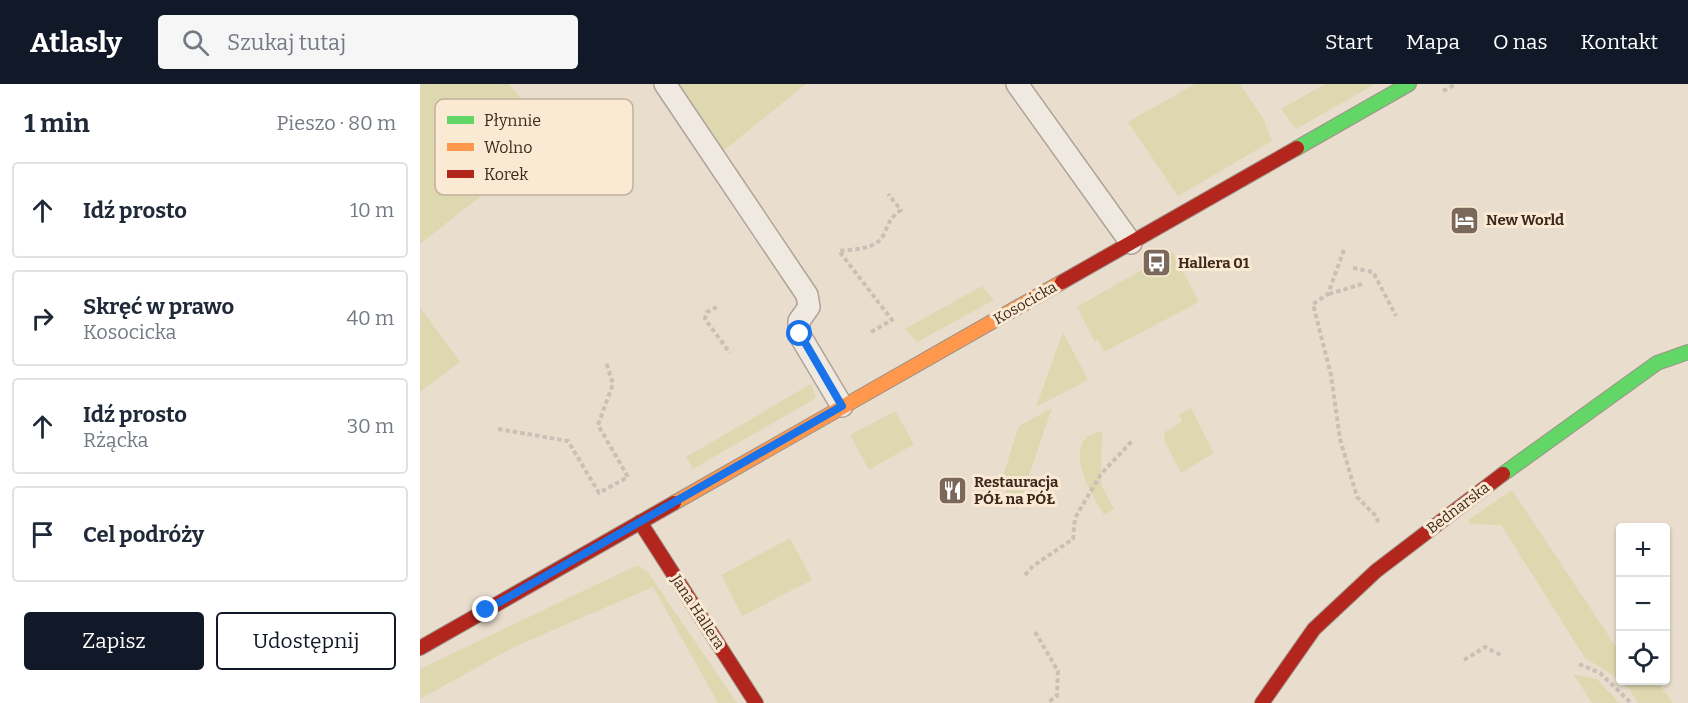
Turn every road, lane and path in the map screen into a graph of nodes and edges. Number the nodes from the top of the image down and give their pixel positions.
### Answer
1 (665, 84) edge
2 (1017, 84) edge
3 (1409, 84) edge
4 (888, 194) dead end
5 (1131, 243) junction
6 (1344, 250) dead end
7 (1353, 268) dead end
8 (1362, 284) dead end
9 (1328, 294) junction
10 (717, 307) dead end
11 (1396, 316) dead end
12 (871, 332) dead end
13 (1688, 352) edge
14 (730, 353) dead end
15 (606, 362) dead end
16 (842, 406) junction
17 (498, 429) dead end
18 (1133, 440) dead end
19 (640, 522) junction
20 (1378, 527) dead end
21 (1025, 575) dead end
22 (1035, 632) dead end
23 (420, 648) edge
24 (1503, 656) dead end
25 (1464, 660) dead end
26 (1579, 664) dead end
27 (756, 703) edge
28 (1047, 703) edge
29 (1262, 703) edge
30 (1631, 703) edge

1 - 16 lane
2 - 5 lane
3 - 5 street, Kosocicka
4 - 12 path
5 - 16 street, Kosocicka
6 - 9 path
7 - 11 path
8 - 9 path
9 - 20 path
10 - 14 path
13 - 29 street, Bednarska
15 - 17 path
16 - 19 street, Kosocicka
18 - 21 path
19 - 23 street, Kosocicka
19 - 27 street, Jana Hallera
22 - 28 path
24 - 25 path
26 - 30 path

